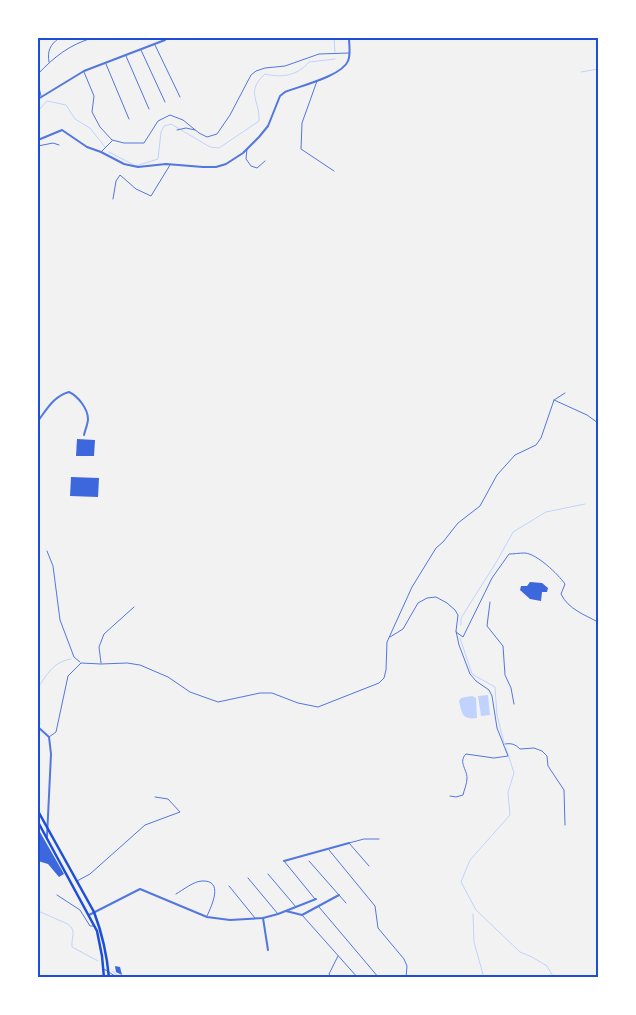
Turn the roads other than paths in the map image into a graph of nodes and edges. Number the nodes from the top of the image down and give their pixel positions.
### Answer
1 (59, 38) edge
2 (92, 38) edge
3 (350, 38) edge
4 (165, 40) dead end
5 (154, 44) junction
6 (141, 49) junction
7 (349, 54) junction
8 (126, 55) junction
9 (49, 63) junction
10 (106, 63) junction
11 (84, 71) junction
12 (38, 74) edge
13 (318, 80) junction
14 (38, 84) edge
15 (42, 97) junction
16 (180, 97) dead end
17 (38, 99) edge
18 (165, 102) dead end
19 (149, 109) dead end
20 (129, 120) dead end
21 (177, 130) dead end
22 (196, 130) junction
23 (38, 140) edge
24 (112, 140) junction
25 (59, 145) dead end
26 (38, 146) edge
27 (248, 148) junction
28 (101, 152) junction
29 (265, 162) dead end
30 (170, 164) junction
31 (334, 171) dead end
32 (113, 199) dead end
33 (565, 393) dead end
34 (554, 400) junction
35 (38, 421) edge
36 (598, 423) edge
37 (84, 436) dead end
38 (47, 551) dead end
39 (490, 602) dead end
40 (134, 607) dead end
41 (598, 622) edge
42 (456, 631) junction
43 (389, 637) junction
44 (81, 663) junction
45 (101, 664) junction
46 (514, 704) dead end
47 (38, 727) edge
48 (48, 738) junction
49 (504, 744) junction
50 (450, 796) dead end
51 (155, 797) dead end
52 (38, 811) edge
53 (38, 822) edge
54 (565, 825) dead end
55 (48, 830) junction
56 (46, 838) junction
57 (379, 839) dead end
58 (349, 843) junction
59 (328, 849) junction
60 (284, 861) joint
61 (309, 861) dead end
62 (369, 866) dead end
63 (268, 874) dead end
64 (248, 878) dead end
65 (76, 882) junction
66 (229, 886) dead end
67 (176, 894) dead end
68 (57, 895) dead end
69 (338, 895) junction
70 (316, 899) joint
71 (346, 903) dead end
72 (296, 906) junction
73 (318, 906) junction
74 (286, 911) junction
75 (94, 912) junction
76 (278, 914) junction
77 (89, 915) junction
78 (302, 915) junction
79 (207, 917) junction
80 (263, 918) junction
81 (255, 919) junction
82 (94, 926) junction
83 (268, 950) dead end
84 (338, 955) junction
85 (104, 969) junction
86 (108, 972) junction
87 (104, 978) edge
88 (109, 978) edge
89 (118, 978) edge
90 (332, 978) edge
91 (358, 978) edge
92 (379, 978) edge
93 (406, 978) edge

1 - 9 lane
2 - 9 lane
3 - 7 street
4 - 5 street
5 - 6 street
5 - 16 lane
6 - 8 street
6 - 18 lane
7 - 13 street
7 - 22 lane
8 - 10 street
8 - 19 lane
9 - 12 lane
10 - 11 street
10 - 20 lane
11 - 15 street
11 - 24 lane
13 - 27 street
13 - 31 lane
14 - 15 lane
15 - 17 street
21 - 22 lane
22 - 24 lane
23 - 28 street
24 - 28 lane
25 - 26 lane
27 - 29 lane
27 - 30 street
28 - 30 street
30 - 32 lane
33 - 34 lane
34 - 36 lane
34 - 43 lane
35 - 37 street
38 - 44 lane
39 - 46 lane
40 - 45 lane
41 - 42 lane
42 - 43 lane
42 - 49 lane
43 - 45 lane
44 - 45 lane
44 - 48 lane
47 - 48 street
48 - 55 street
49 - 50 lane
49 - 54 lane
51 - 65 lane
52 - 55 main road
53 - 56 main road
55 - 56 street
55 - 65 main road
56 - 77 main road
57 - 58 lane
58 - 59 street
58 - 62 lane
59 - 60 street
59 - 93 lane
60 - 70 lane
61 - 69 lane
63 - 72 lane
64 - 76 lane
65 - 75 main road
66 - 81 lane
67 - 79 lane
68 - 82 lane
69 - 71 lane
69 - 73 street
70 - 72 street
72 - 74 street
73 - 78 street
73 - 92 lane
74 - 76 street
74 - 78 street
75 - 77 street
75 - 79 street
75 - 86 main road
76 - 80 street
77 - 82 main road
78 - 84 lane
79 - 81 street
80 - 81 street
80 - 83 street
82 - 85 main road
84 - 90 lane
84 - 91 lane
85 - 86 lane
85 - 87 main road
86 - 88 main road
86 - 89 lane

